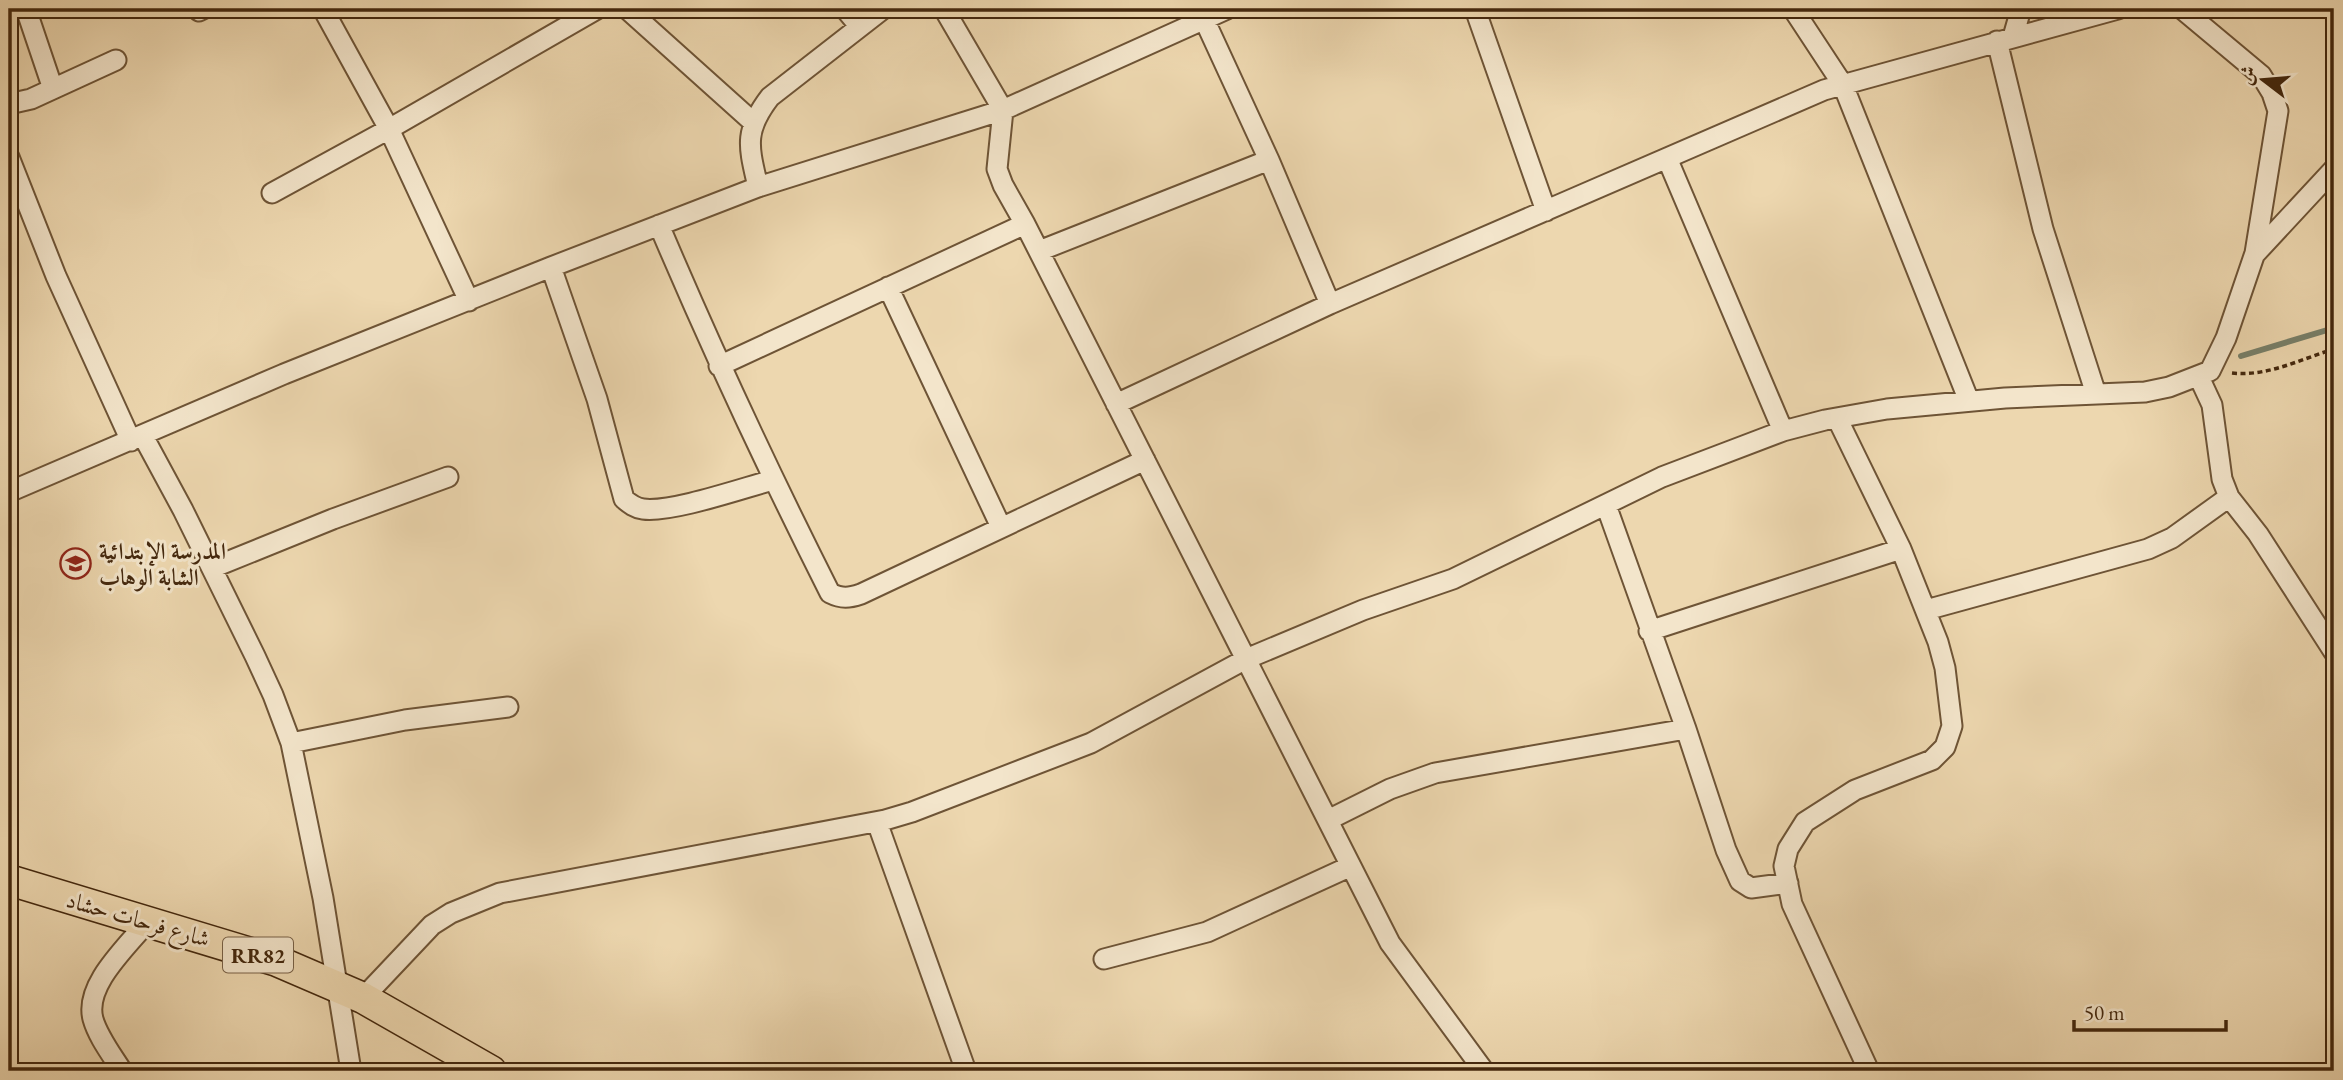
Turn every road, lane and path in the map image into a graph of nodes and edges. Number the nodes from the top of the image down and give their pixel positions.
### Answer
1 (26, 9) edge
2 (323, 9) edge
3 (597, 9) edge
4 (627, 9) edge
5 (845, 9) edge
6 (883, 9) edge
7 (944, 9) edge
8 (1227, 9) edge
9 (1475, 9) edge
10 (1793, 9) edge
11 (2021, 9) edge
12 (2118, 9) edge
13 (2182, 9) edge
14 (1204, 19) junction
15 (860, 27) junction
16 (2005, 39) junction
17 (116, 60) dead end
18 (1843, 85) junction
19 (53, 89) junction
20 (9, 104) edge
21 (1003, 110) junction
22 (754, 123) junction
23 (389, 129) junction
24 (9, 157) edge
25 (1667, 158) junction
26 (1269, 160) junction
27 (2334, 169) edge
28 (758, 187) junction
29 (272, 193) dead end
30 (1546, 211) junction
31 (1025, 224) junction
32 (659, 225) junction
33 (1039, 251) junction
34 (2255, 253) junction
35 (551, 267) junction
36 (888, 287) junction
37 (469, 301) junction
38 (1330, 304) junction
39 (2334, 349) edge
40 (719, 366) junction
41 (2205, 374) junction
42 (2096, 394) junction
43 (1969, 401) junction
44 (1116, 404) junction
45 (1837, 418) junction
46 (1783, 431) junction
47 (137, 438) junction
48 (1145, 460) junction
49 (448, 477) dead end
50 (773, 480) junction
51 (9, 492) edge
52 (2230, 497) junction
53 (1606, 505) junction
54 (1001, 527) junction
55 (1900, 549) junction
56 (212, 568) junction
57 (1926, 610) junction
58 (1649, 631) junction
59 (2334, 652) edge
60 (1246, 659) junction
61 (508, 707) dead end
62 (1686, 729) junction
63 (291, 743) junction
64 (1328, 820) junction
65 (877, 821) junction
66 (1351, 866) junction
67 (9, 880) edge
68 (1787, 883) junction
69 (147, 922) junction
70 (1104, 959) dead end
71 (350, 992) junction
72 (122, 1071) edge
73 (351, 1071) edge
74 (491, 1071) edge
75 (966, 1071) edge
76 (1484, 1071) edge
77 (1869, 1071) edge

1 - 19 street
2 - 23 street
3 - 23 street
4 - 22 street
5 - 15 street
6 - 15 street
7 - 21 street
8 - 14 street
9 - 30 street
10 - 18 street
11 - 16 street
12 - 16 street
13 - 34 street
14 - 21 street
14 - 26 street
15 - 22 street
16 - 18 street
16 - 42 street
17 - 19 street
18 - 25 street
18 - 43 street
19 - 20 street
21 - 28 street
21 - 31 street
22 - 28 street
23 - 29 street
23 - 37 street
24 - 47 street
25 - 30 street
25 - 46 street
26 - 33 street
26 - 38 street
27 - 34 street
28 - 32 street
30 - 38 street
31 - 33 street
31 - 36 street
32 - 35 street
32 - 40 street
33 - 44 street
34 - 41 street
35 - 37 street
35 - 50 street
36 - 40 street
36 - 54 street
37 - 47 street
38 - 44 street
39 - 41 path
40 - 50 street
41 - 42 street
41 - 52 street
42 - 43 street
43 - 45 street
44 - 48 street
45 - 46 street
45 - 55 street
46 - 53 street
47 - 51 street
47 - 56 street
48 - 54 street
48 - 60 street
49 - 56 street
50 - 54 street
52 - 57 street
52 - 59 street
53 - 58 street
53 - 60 street
55 - 57 street
55 - 58 street
56 - 63 street
57 - 68 street
58 - 62 street
60 - 64 street
60 - 65 street
61 - 63 street
62 - 64 street
62 - 68 street
63 - 71 street
64 - 66 street
65 - 71 street
65 - 75 street
66 - 70 street
66 - 76 street
67 - 69 main road, شارع فرحات حشاد / RR82
68 - 77 street
69 - 71 main road, شارع فرحات حشاد / RR82
69 - 72 street
71 - 73 street
71 - 74 main road, شارع فرحات حشاد / RR82

